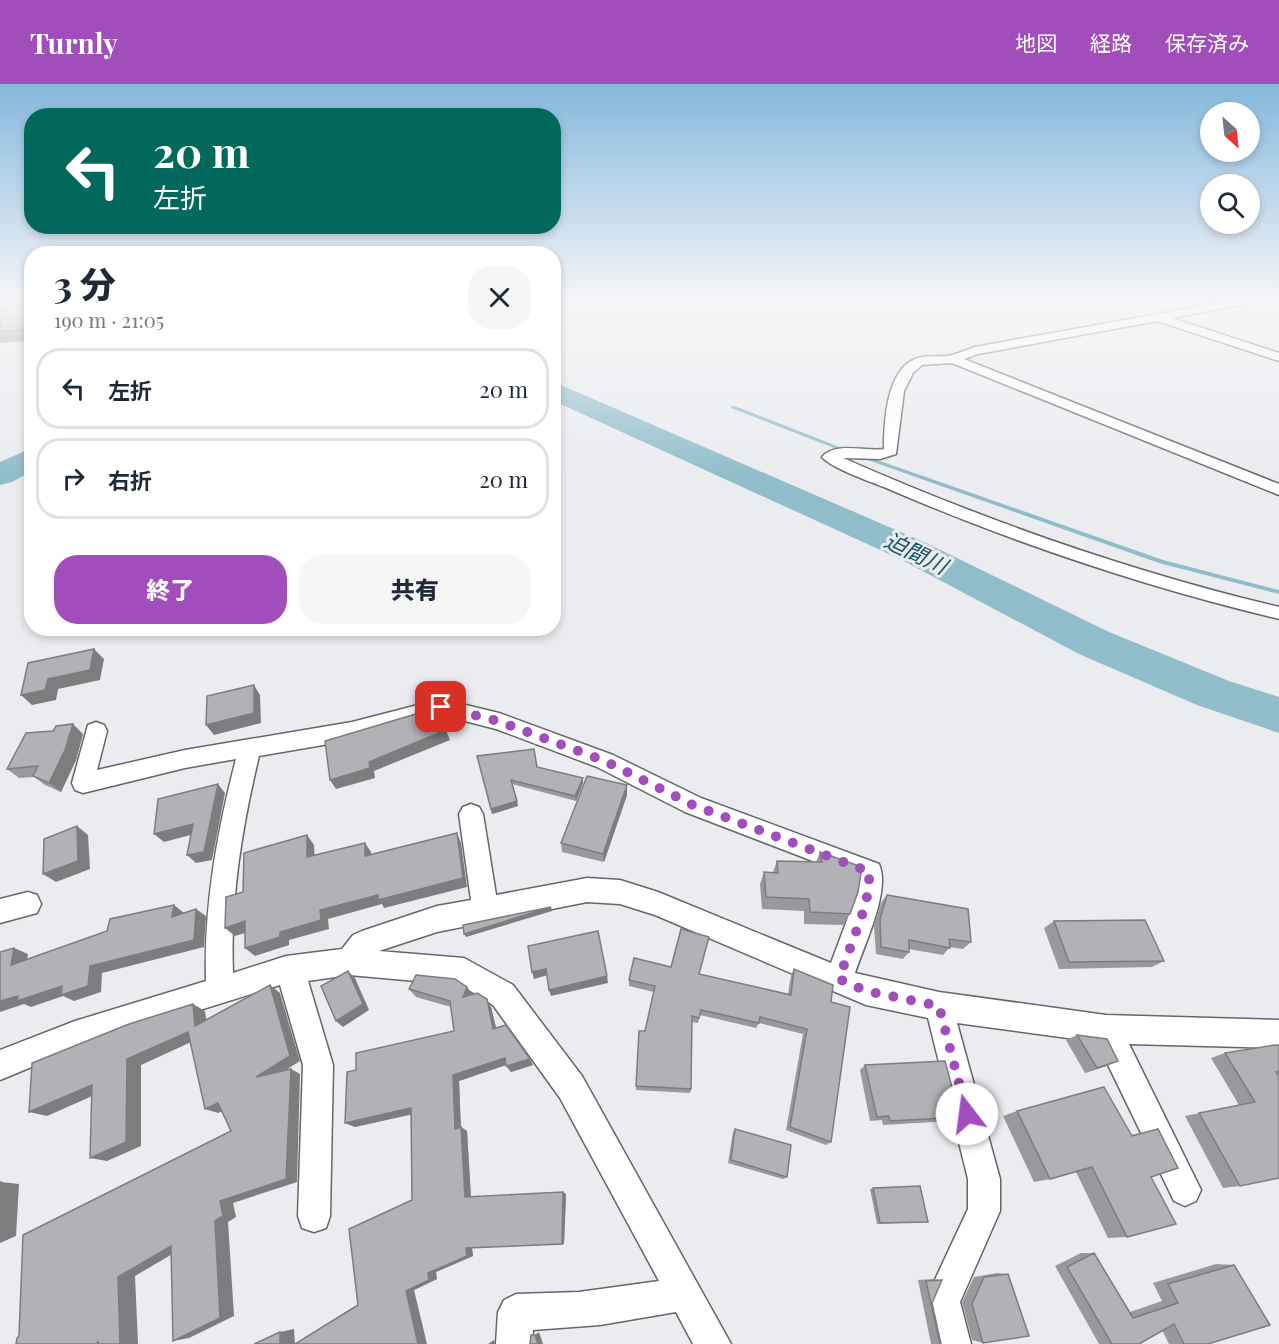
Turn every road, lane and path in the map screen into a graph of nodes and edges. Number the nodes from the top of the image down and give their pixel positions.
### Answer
1 (944, 360) edge
2 (955, 360) edge
3 (1279, 490) edge
4 (1279, 613) edge
5 (96, 731) dead end
6 (249, 750) junction
7 (471, 814) dead end
8 (28, 904) dead end
9 (485, 909) junction
10 (0, 911) edge
11 (350, 962) junction
12 (286, 970) junction
13 (839, 979) junction
14 (220, 988) junction
15 (939, 1006) junction
16 (1106, 1029) junction
17 (1279, 1034) edge
18 (0, 1065) edge
19 (1185, 1190) dead end
20 (314, 1216) dead end
21 (684, 1293) junction
22 (514, 1344) edge
23 (713, 1344) edge
24 (953, 1344) edge

1 - 4 street
2 - 3 street
5 - 6 street
6 - 13 street
6 - 14 street
7 - 9 street
8 - 10 street
9 - 11 street
9 - 13 street
11 - 12 street
11 - 21 street
12 - 14 street
12 - 20 street
13 - 15 street
14 - 18 street
15 - 16 street
15 - 24 street
16 - 17 street
16 - 19 street
21 - 22 street
21 - 23 street

